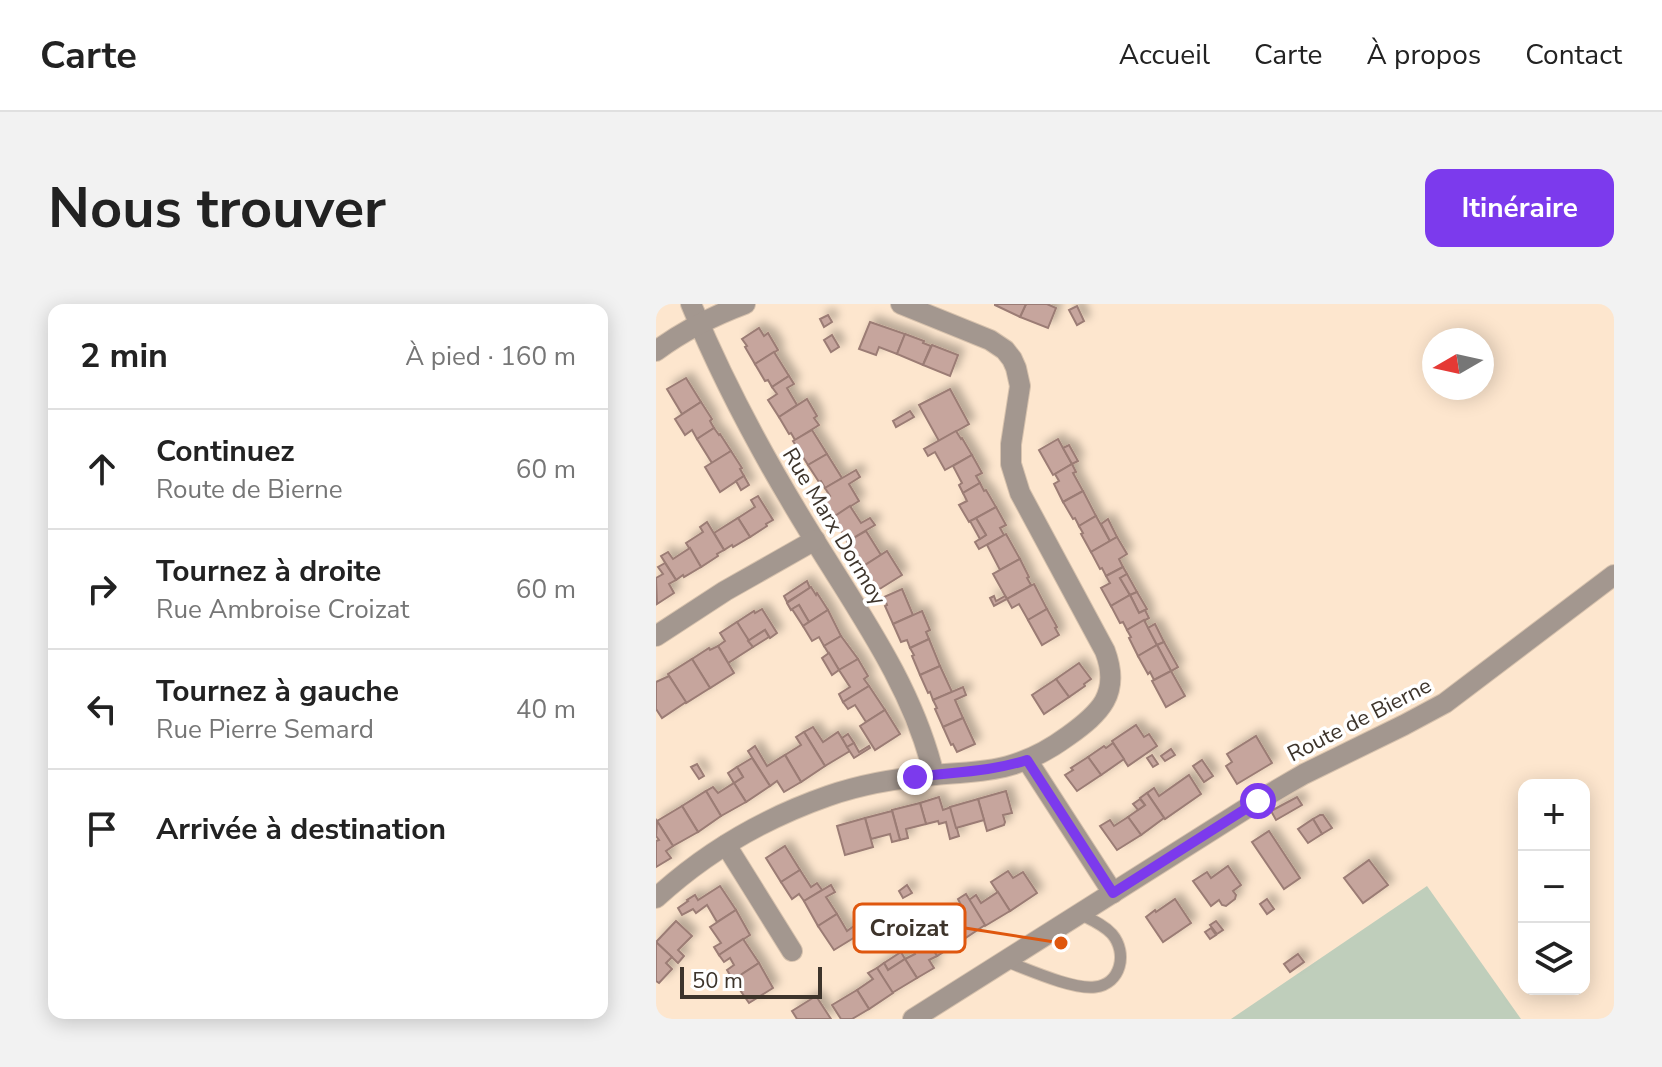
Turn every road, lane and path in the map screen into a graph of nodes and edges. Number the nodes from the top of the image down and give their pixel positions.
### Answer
1 (691, 304) edge
2 (745, 304) edge
3 (901, 304) edge
4 (699, 324) junction
5 (656, 351) edge
6 (815, 540) junction
7 (1614, 575) edge
8 (656, 636) edge
9 (1027, 760) junction
10 (934, 775) junction
11 (726, 845) junction
12 (1113, 893) junction
13 (656, 898) edge
14 (1080, 914) junction
15 (792, 951) dead end
16 (1005, 961) junction
17 (913, 1019) edge

1 - 4 street, Rue Marx Dormoy
2 - 4 street
3 - 9 street
4 - 5 street
4 - 6 street, Rue Marx Dormoy
6 - 8 street
6 - 10 street, Rue Marx Dormoy
7 - 12 street, Route de Bierne
9 - 10 street
9 - 12 street
10 - 11 street
11 - 13 street
11 - 15 street
12 - 14 street, Route de Bierne
14 - 16 street, Route de Bierne
14 - 16 lane
16 - 17 street, Route de Bierne

